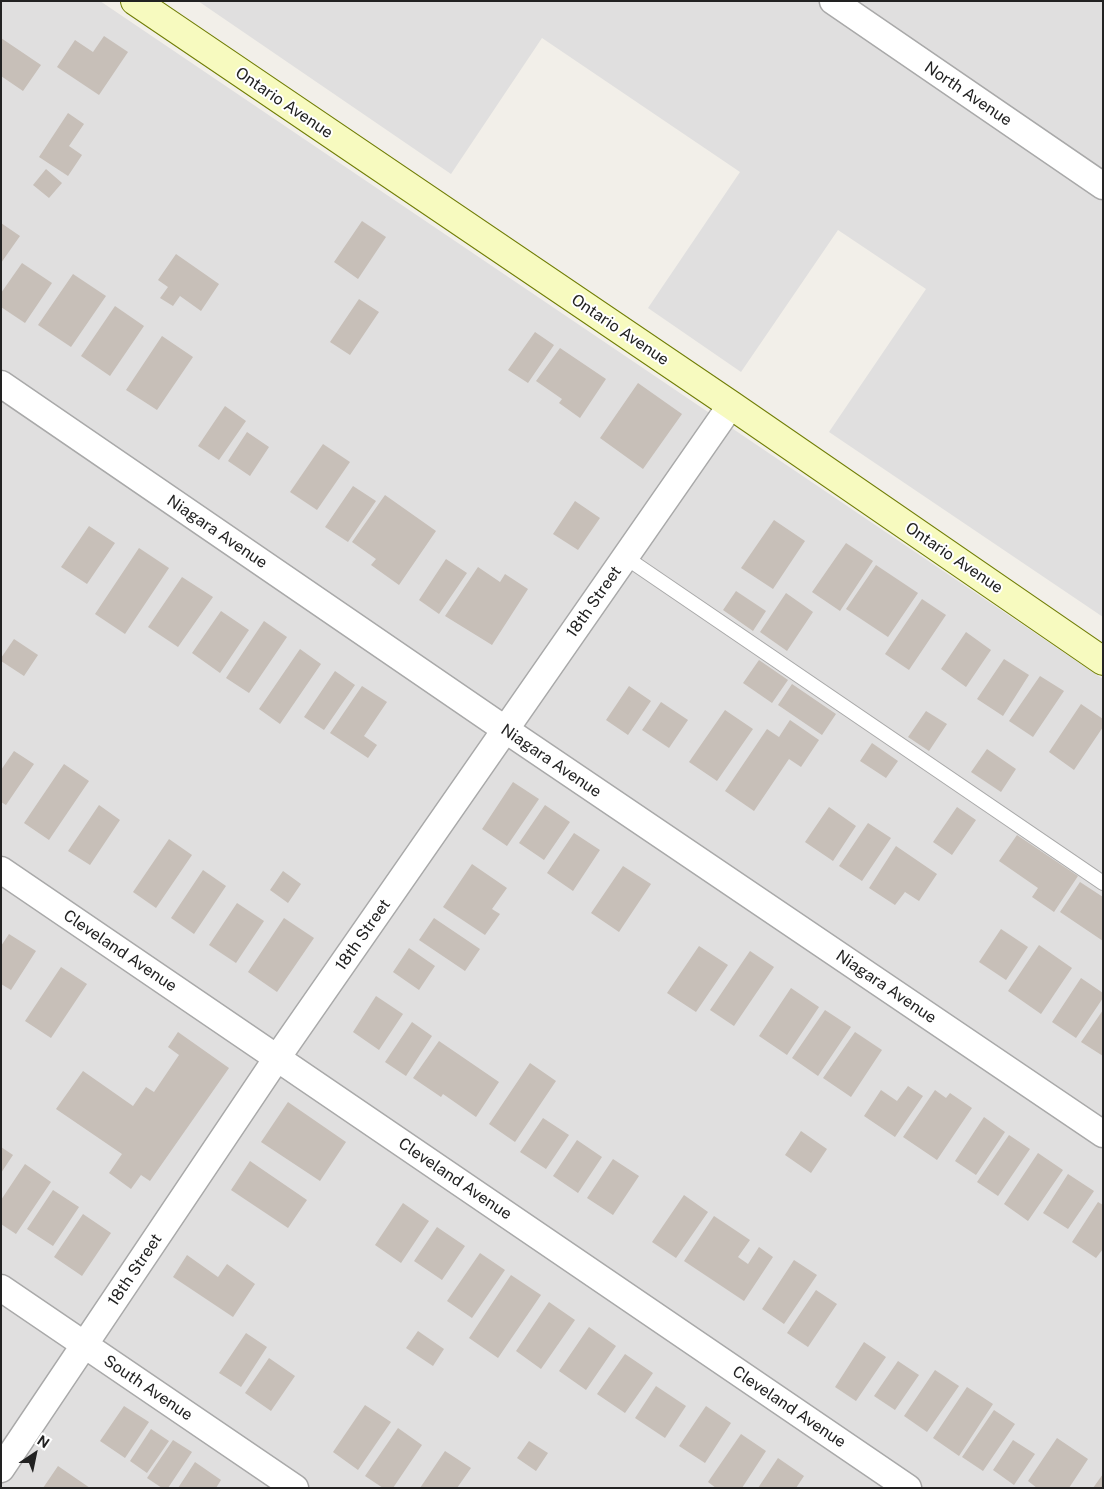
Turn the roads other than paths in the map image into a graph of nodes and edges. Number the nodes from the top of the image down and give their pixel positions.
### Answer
1 (135, 1) edge
2 (833, 1) edge
3 (1103, 186) edge
4 (1, 384) edge
5 (730, 405) junction
6 (625, 557) junction
7 (1103, 661) edge
8 (506, 730) junction
9 (1, 870) edge
10 (1103, 883) edge
11 (278, 1058) junction
12 (1103, 1134) edge
13 (1, 1288) edge
14 (85, 1346) junction
15 (1, 1469) edge
16 (295, 1488) edge
17 (908, 1488) edge

1 - 5 main road, Ontario Avenue
2 - 3 street, North Avenue
4 - 8 street, Niagara Avenue
5 - 6 street, 18th Street
5 - 7 main road, Ontario Avenue
6 - 8 street, 18th Street
6 - 10 lane
8 - 11 street, 18th Street
8 - 12 street, Niagara Avenue
9 - 11 street, Cleveland Avenue
11 - 14 street, 18th Street
11 - 17 street, Cleveland Avenue
13 - 14 street, South Avenue
14 - 15 street, 18th Street
14 - 16 street, South Avenue

